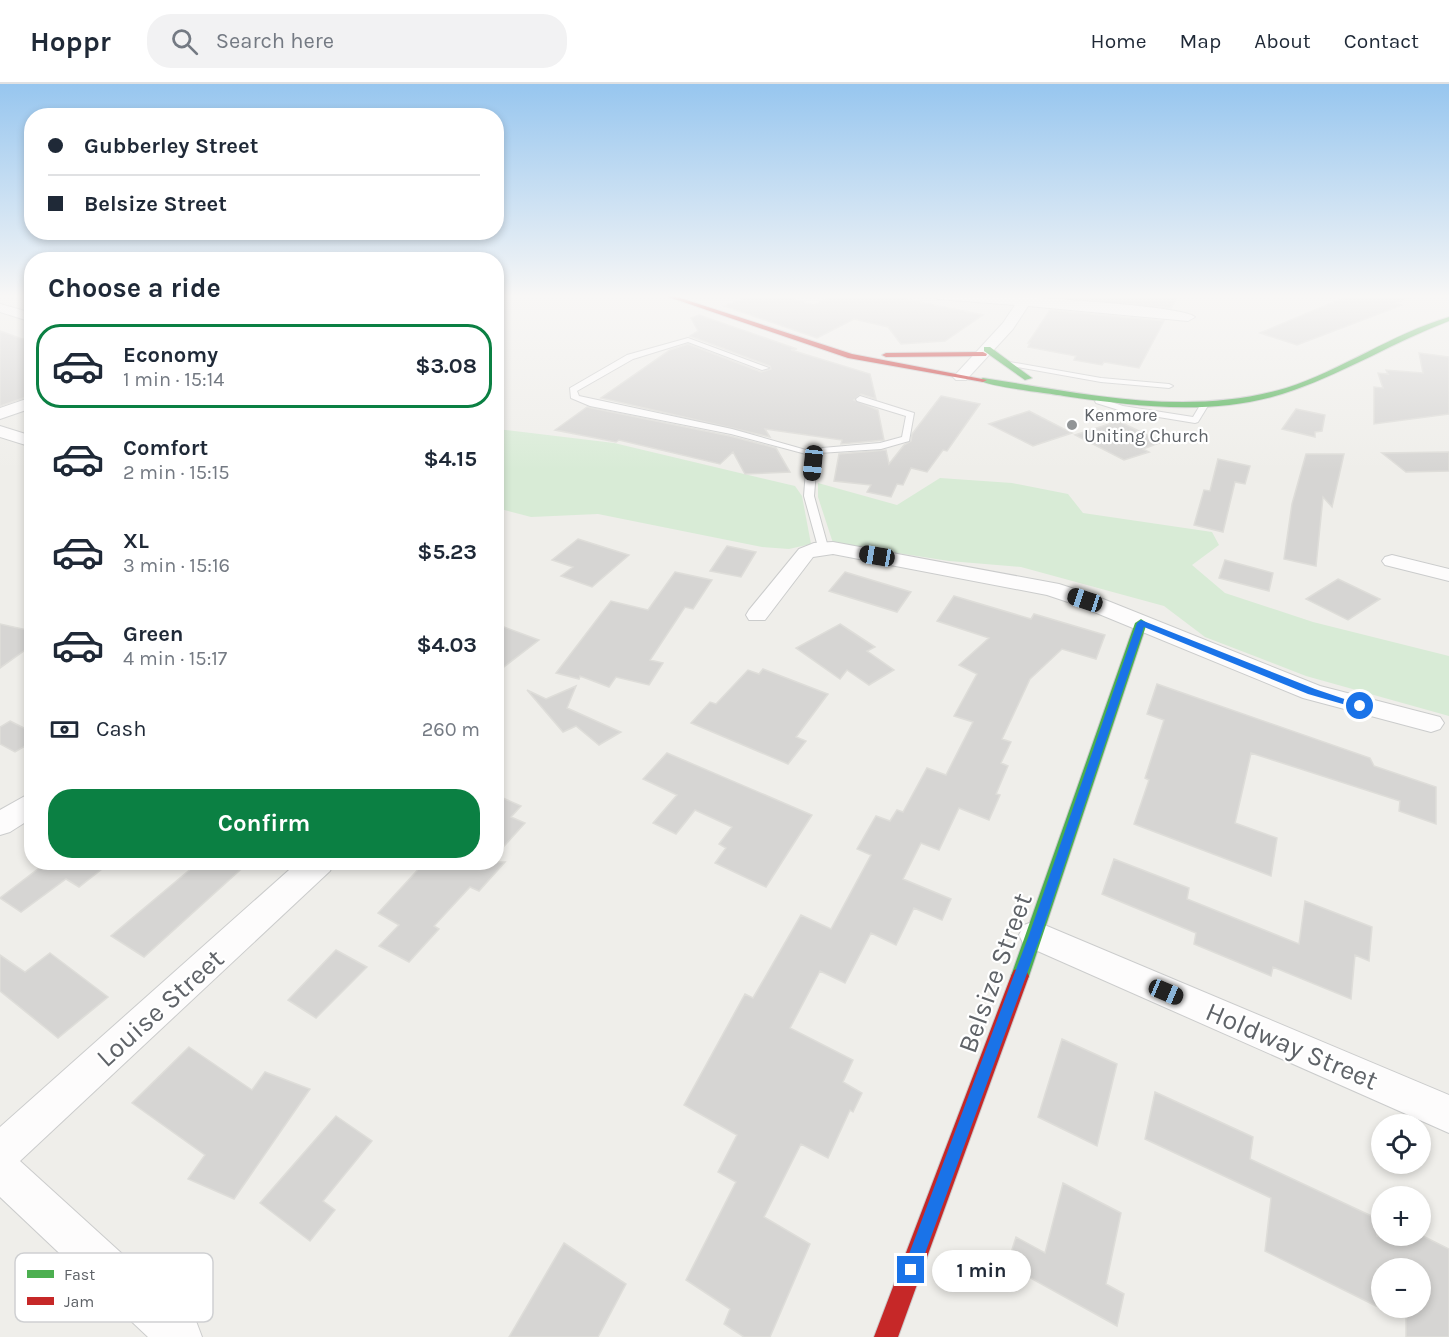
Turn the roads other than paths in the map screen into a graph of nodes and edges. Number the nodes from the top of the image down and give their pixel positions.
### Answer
1 (641, 353) edge
2 (726, 353) edge
3 (842, 353) edge
4 (880, 353) edge
5 (924, 353) edge
6 (983, 353) edge
7 (990, 353) edge
8 (1342, 353) edge
9 (1367, 353) edge
10 (886, 355) junction
11 (1007, 363) junction
12 (765, 368) dead end
13 (965, 373) junction
14 (1028, 378) junction
15 (1169, 386) dead end
16 (860, 399) dead end
17 (24, 405) edge
18 (0, 414) edge
19 (0, 431) edge
20 (24, 439) edge
21 (807, 455) junction
22 (823, 547) junction
23 (1392, 561) dead end
24 (1449, 575) edge
25 (757, 615) dead end
26 (1141, 623) junction
27 (1431, 723) dead end
28 (24, 808) edge
29 (0, 824) edge
30 (310, 870) edge
31 (1035, 935) junction
32 (1449, 1114) edge
33 (0, 1153) edge
34 (0, 1170) edge
35 (89, 1253) edge
36 (162, 1322) edge
37 (176, 1335) edge
38 (886, 1337) edge

1 - 21 lane
2 - 12 lane
3 - 13 main road
4 - 10 main road
5 - 10 main road
6 - 13 street
7 - 11 main road
8 - 14 main road
9 - 13 main road
10 - 13 main road
11 - 14 main road
11 - 15 lane
13 - 14 main road
16 - 21 lane
17 - 18 street
19 - 20 street
21 - 22 lane
22 - 25 street
22 - 26 street
23 - 24 street
26 - 27 street
26 - 31 main road, Belsize Street
28 - 29 street
30 - 33 street, Louise Street
31 - 32 street, Holdway Street
31 - 38 main road, Belsize Street
34 - 35 street
36 - 37 street

